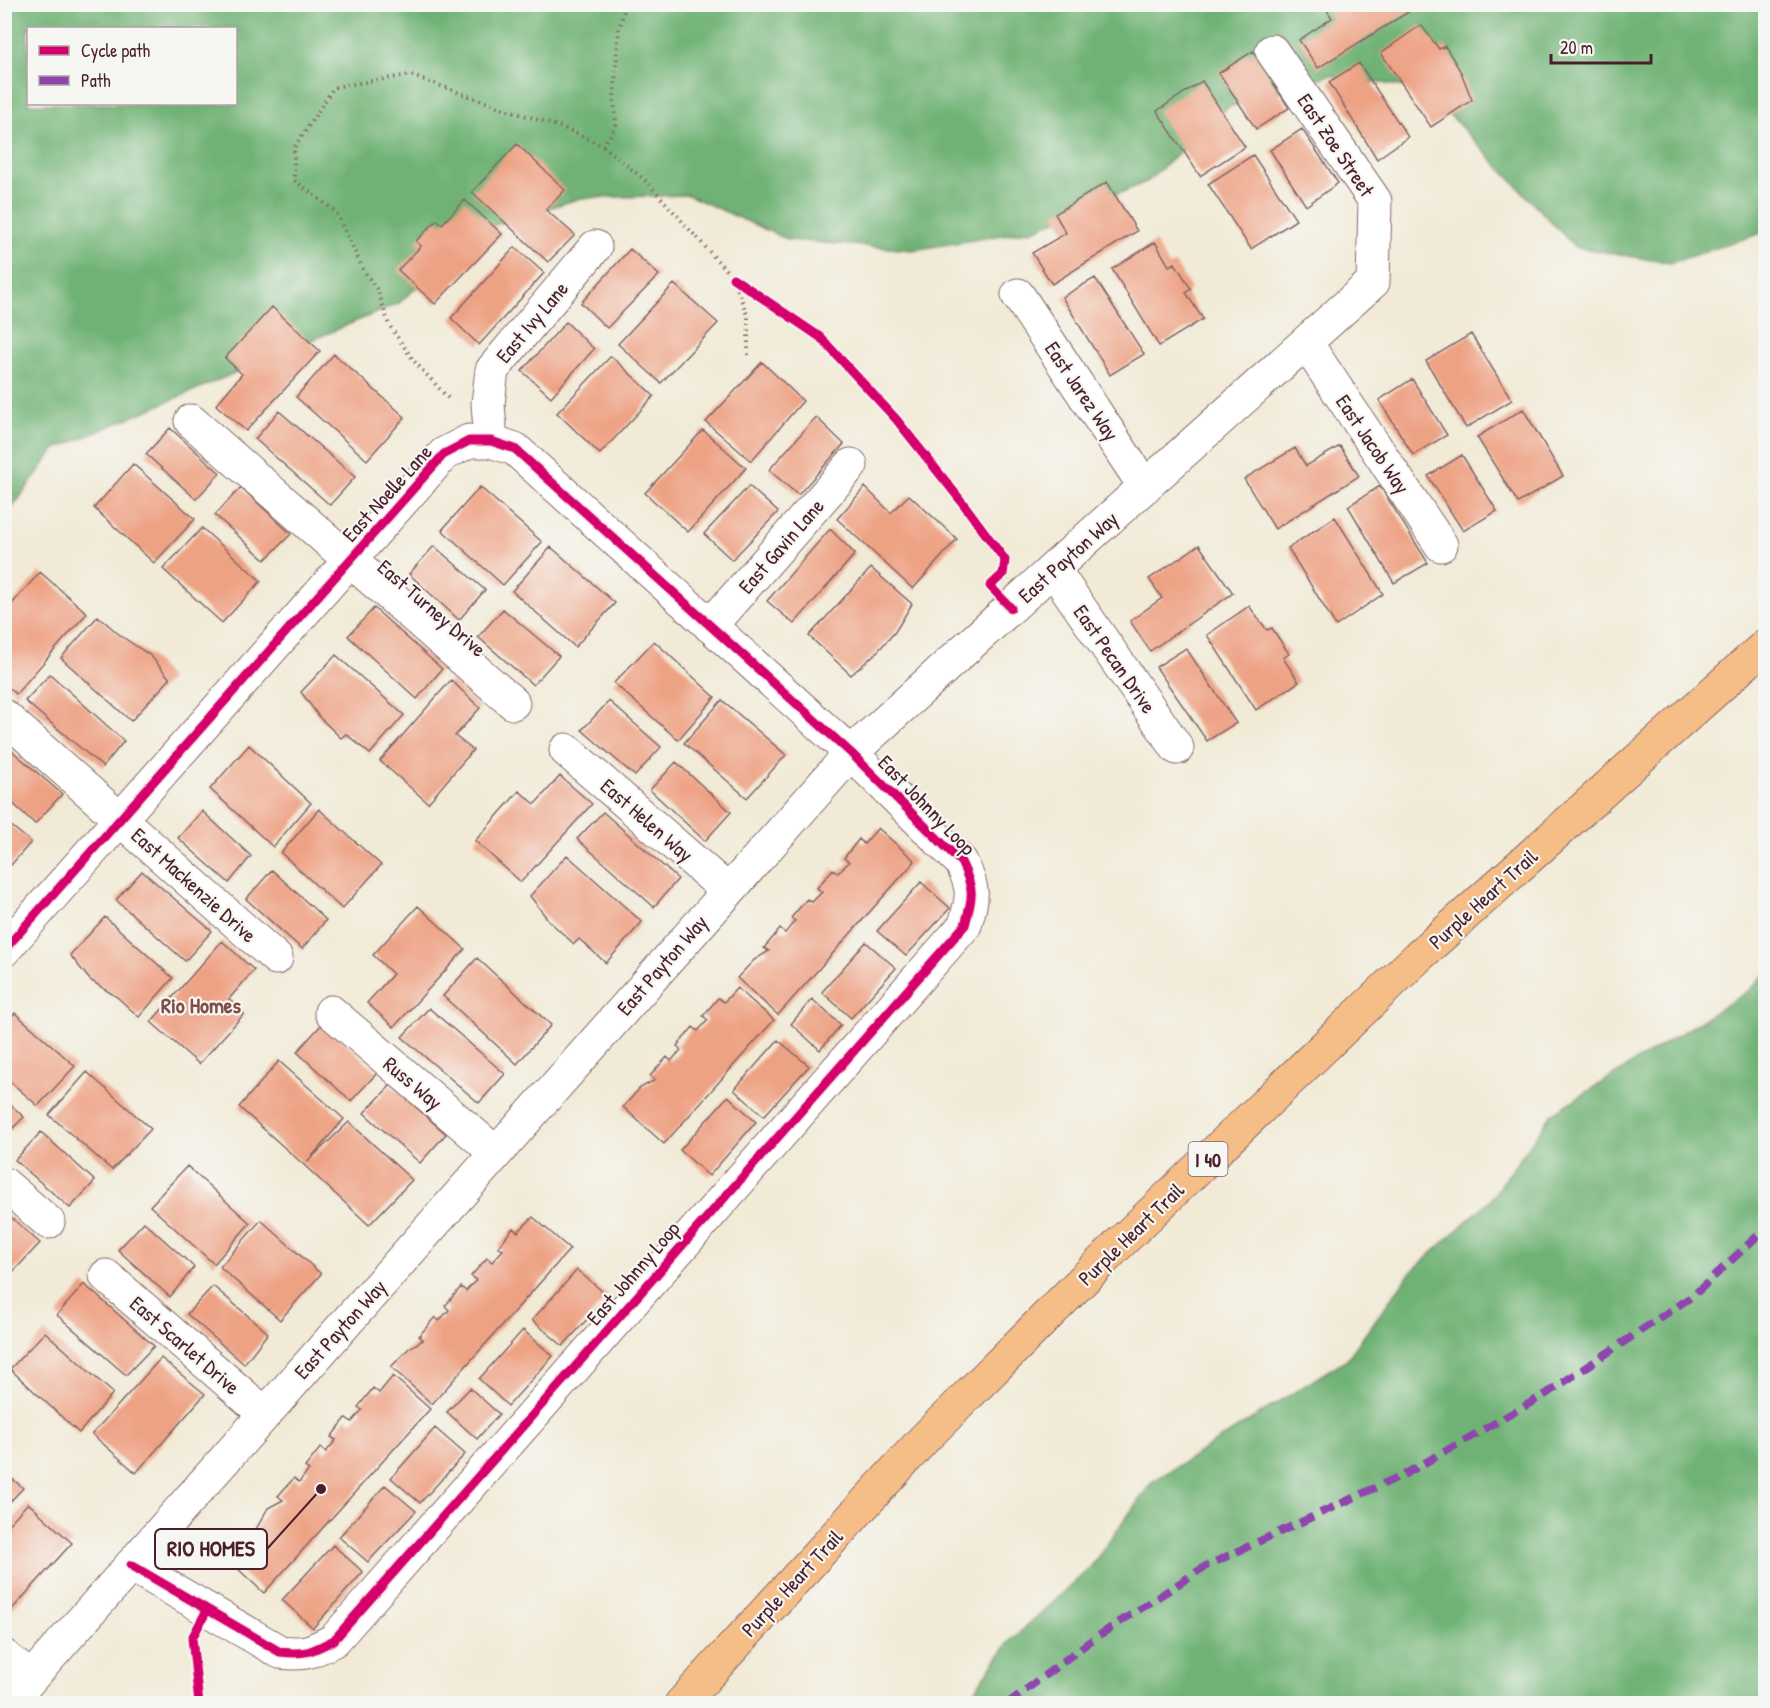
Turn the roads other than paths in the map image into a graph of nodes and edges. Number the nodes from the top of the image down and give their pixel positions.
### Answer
1 (1272, 51) dead end
2 (595, 248) dead end
3 (1373, 282) joint
4 (1018, 295) dead end
5 (1306, 343) junction
6 (192, 421) dead end
7 (490, 441) junction
8 (851, 465) dead end
9 (1145, 487) junction
10 (1441, 545) dead end
11 (350, 560) junction
12 (1053, 569) junction
13 (710, 626) junction
14 (1766, 645) edge
15 (513, 703) dead end
16 (4, 716) edge
17 (1177, 748) dead end
18 (566, 750) dead end
19 (851, 753) junction
20 (120, 819) junction
21 (728, 891) junction
22 (4, 950) edge
23 (276, 958) dead end
24 (331, 1012) dead end
25 (496, 1153) junction
26 (4, 1184) edge
27 (48, 1222) dead end
28 (106, 1276) dead end
29 (265, 1414) junction
30 (131, 1565) junction
31 (4, 1656) edge
32 (31, 1678) junction
33 (8, 1704) edge
34 (681, 1704) edge

1 - 3 street, East Zoe Street
2 - 7 street, East Ivy Lane
3 - 5 street, East Payton Way
4 - 9 street, East Jarez Way
5 - 9 street, East Payton Way
5 - 10 street, East Jacob Way
6 - 11 street, East Turney Drive
7 - 11 street, East Noelle Lane
7 - 13 street, East Noelle Lane
8 - 13 street, East Gavin Lane
9 - 12 street, East Payton Way
11 - 15 street, East Turney Drive
11 - 20 street, East Noelle Lane
12 - 17 street, East Pecan Drive
12 - 19 street, East Payton Way
13 - 19 street, East Noelle Lane
14 - 34 highway, Purple Heart Trail / I 40
16 - 20 street, East Mackenzie Drive
18 - 21 street, East Helen Way
19 - 21 street, East Payton Way
19 - 30 street, East Johnny Loop
20 - 22 street, East Noelle Lane
20 - 23 street, East Mackenzie Drive
21 - 25 street, East Payton Way
24 - 25 street, Russ Way
25 - 29 street, East Payton Way
26 - 27 street
28 - 29 street, East Scarlet Drive
29 - 30 street, East Payton Way
30 - 32 street, East Payton Way
31 - 32 street
32 - 33 street, East Payton Way

